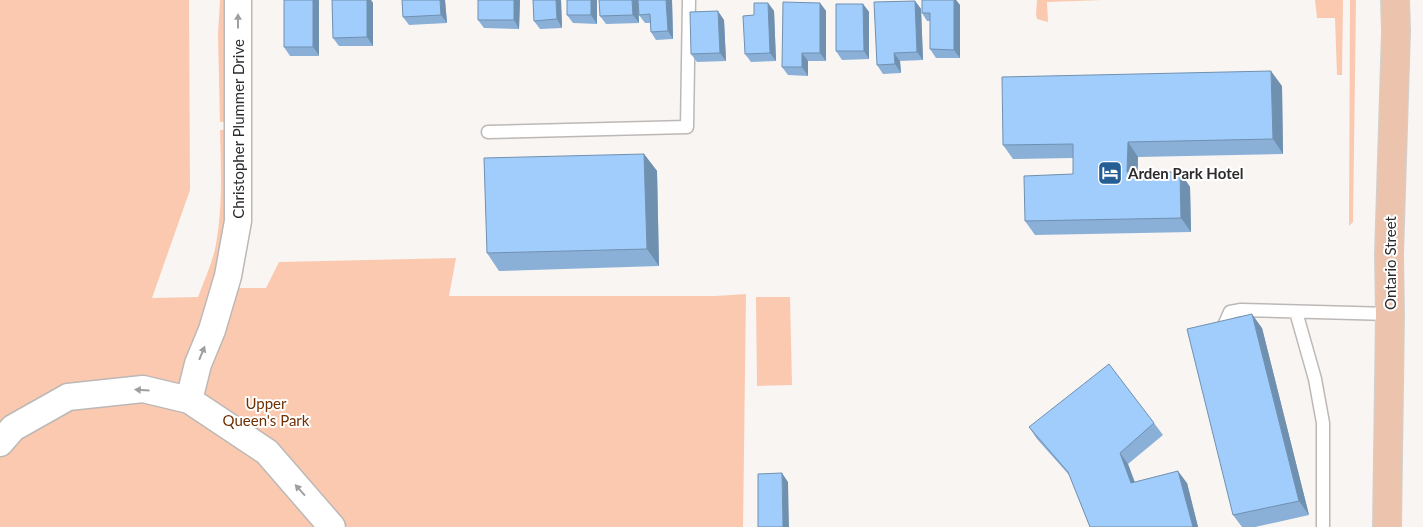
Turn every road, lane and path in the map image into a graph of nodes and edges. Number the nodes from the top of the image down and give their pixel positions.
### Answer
1 (238, 0) edge
2 (689, 0) edge
3 (1395, 0) edge
4 (488, 132) dead end
5 (1296, 312) junction
6 (1390, 314) junction
7 (1223, 328) edge
8 (189, 400) junction
9 (0, 443) edge
10 (332, 527) edge
11 (1322, 527) edge
12 (1387, 527) edge

8 -> 1 street, Christopher Plummer Drive
2 - 4 lane
3 - 6 main road, Ontario Street
5 - 6 lane
5 - 7 lane
5 - 11 lane
6 - 12 main road, Ontario Street
8 -> 9 street
10 -> 8 street

